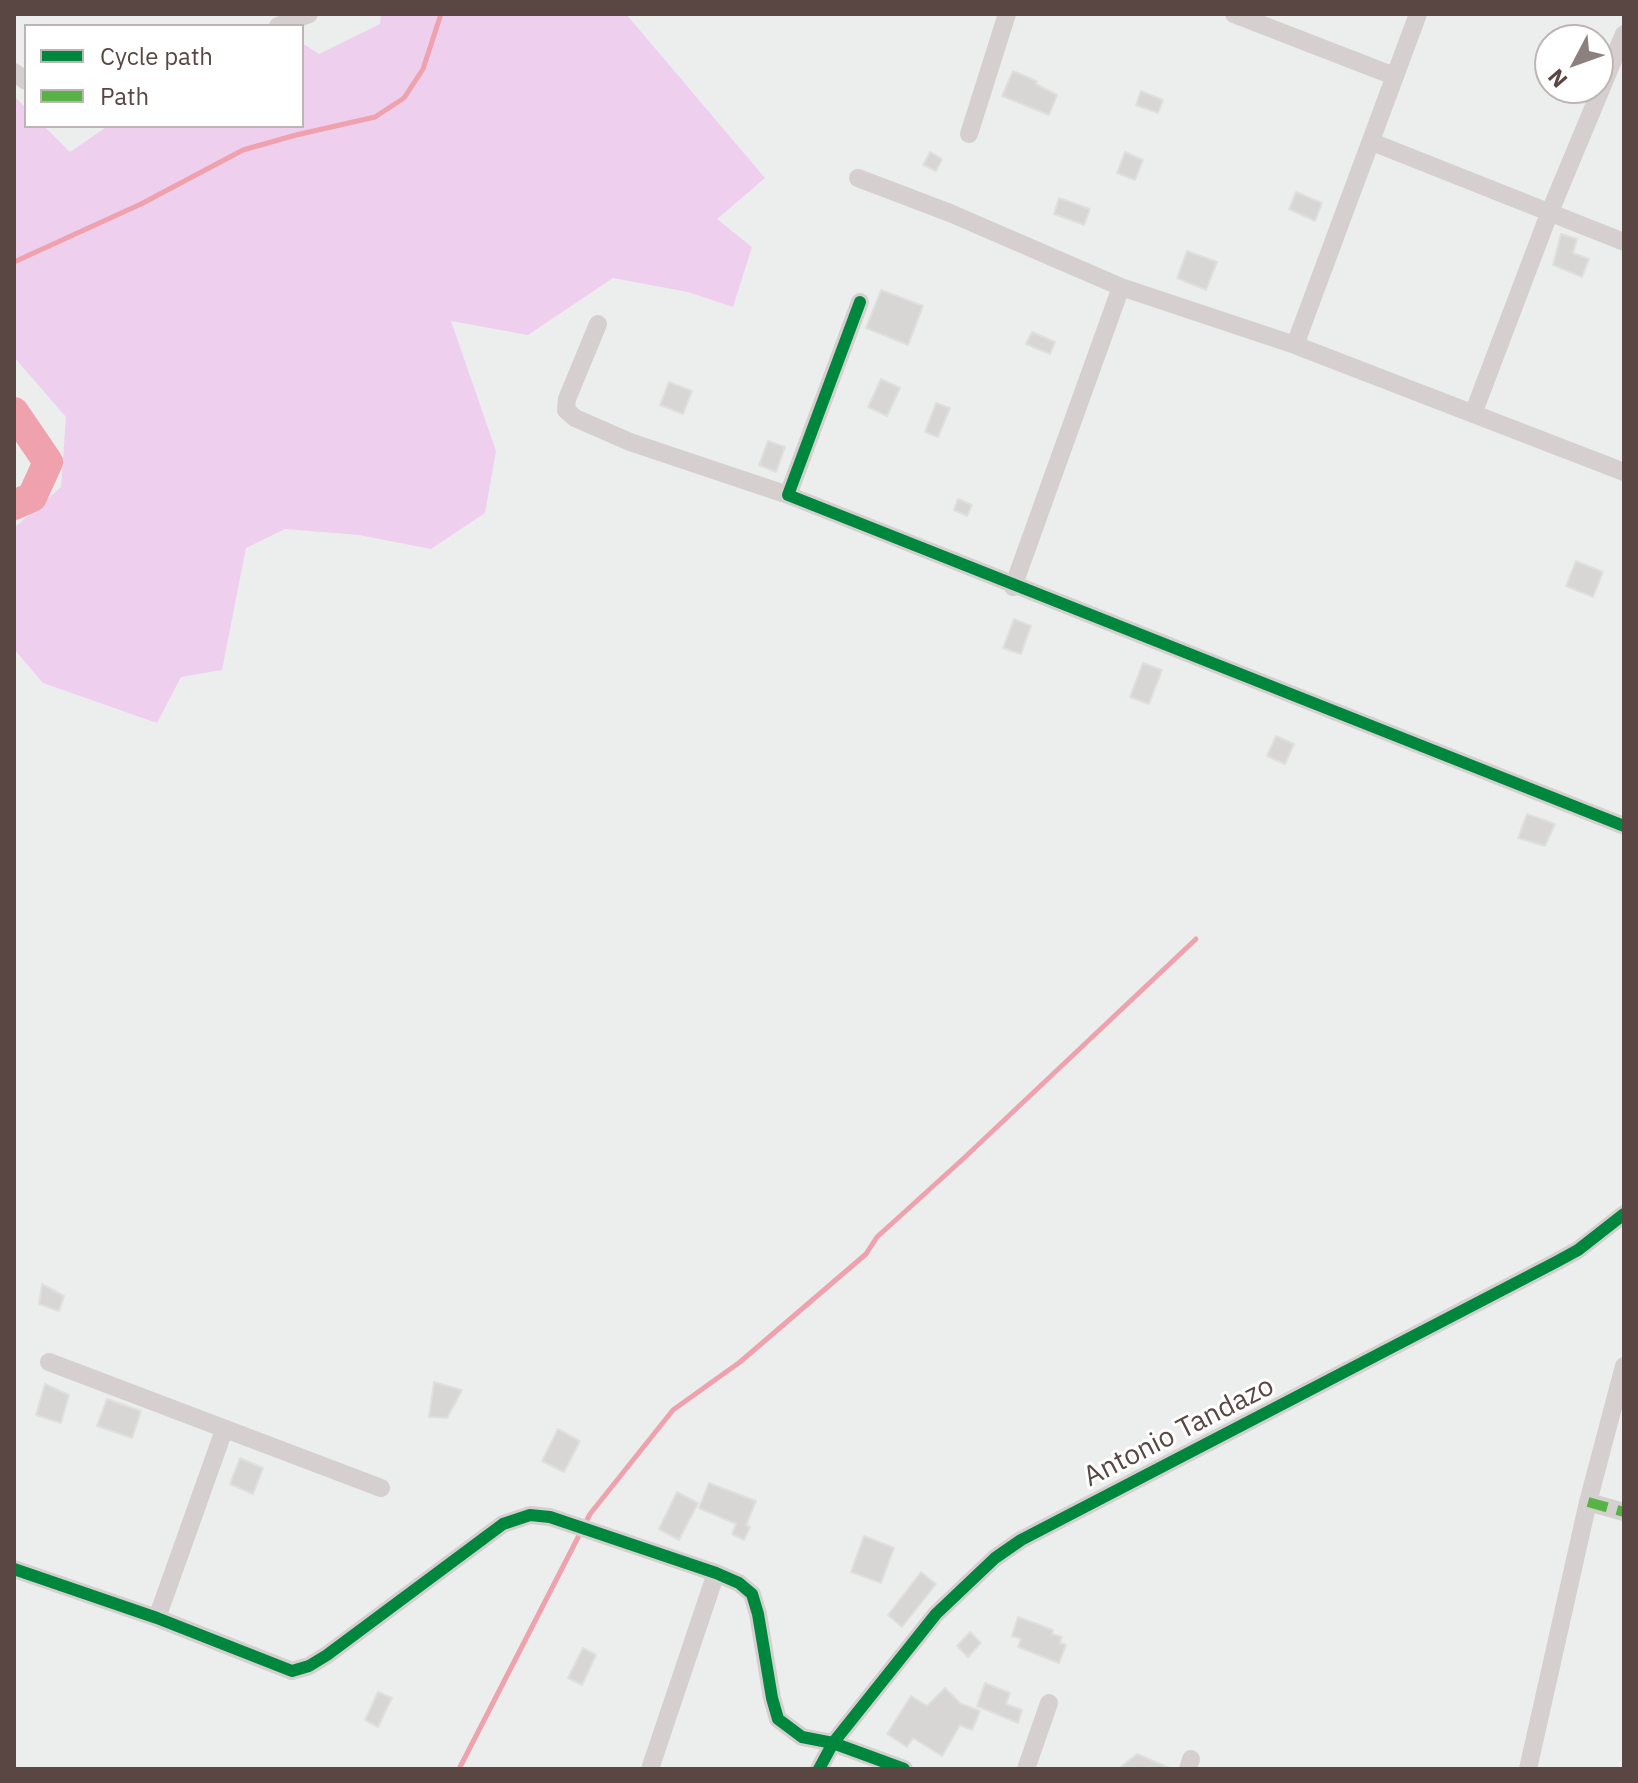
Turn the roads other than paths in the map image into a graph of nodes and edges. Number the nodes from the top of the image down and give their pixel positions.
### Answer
1 (309, 14) edge
2 (1007, 14) edge
3 (1234, 14) edge
4 (1418, 14) edge
5 (283, 24) edge
6 (1624, 34) edge
7 (1394, 76) junction
8 (969, 134) dead end
9 (1372, 142) junction
10 (858, 178) dead end
11 (1549, 214) junction
12 (1624, 242) edge
13 (1121, 287) junction
14 (860, 302) dead end
15 (598, 324) dead end
16 (1295, 345) junction
17 (1473, 414) junction
18 (1624, 472) edge
19 (788, 495) junction
20 (1013, 587) junction
21 (1624, 826) edge
22 (1624, 1214) edge
23 (49, 1362) dead end
24 (1624, 1366) edge
25 (224, 1430) junction
26 (381, 1488) dead end
27 (1588, 1502) junction
28 (1624, 1512) edge
29 (14, 1569) edge
30 (716, 1573) junction
31 (157, 1618) junction
32 (1049, 1703) dead end
33 (833, 1743) junction
34 (650, 1769) edge
35 (819, 1769) edge
36 (904, 1769) edge
37 (1026, 1769) edge
38 (1528, 1769) edge

1 - 5 street
2 - 8 street
3 - 7 street
4 - 7 street
6 - 11 street
7 - 9 street
9 - 11 street
9 - 16 street
10 - 13 street
11 - 12 street
11 - 17 street
13 - 16 street
13 - 20 street
14 - 19 street
15 - 19 street
16 - 17 street
17 - 18 street
19 - 20 street
20 - 21 street
22 - 33 street, Antonio Tandazo
23 - 25 street
24 - 27 street
25 - 26 street
25 - 31 street
27 - 28 street
27 - 38 street
29 - 31 street
30 - 31 street
30 - 33 street
30 - 34 street
32 - 37 street
33 - 35 street, Antonio Tandazo
33 - 36 street

